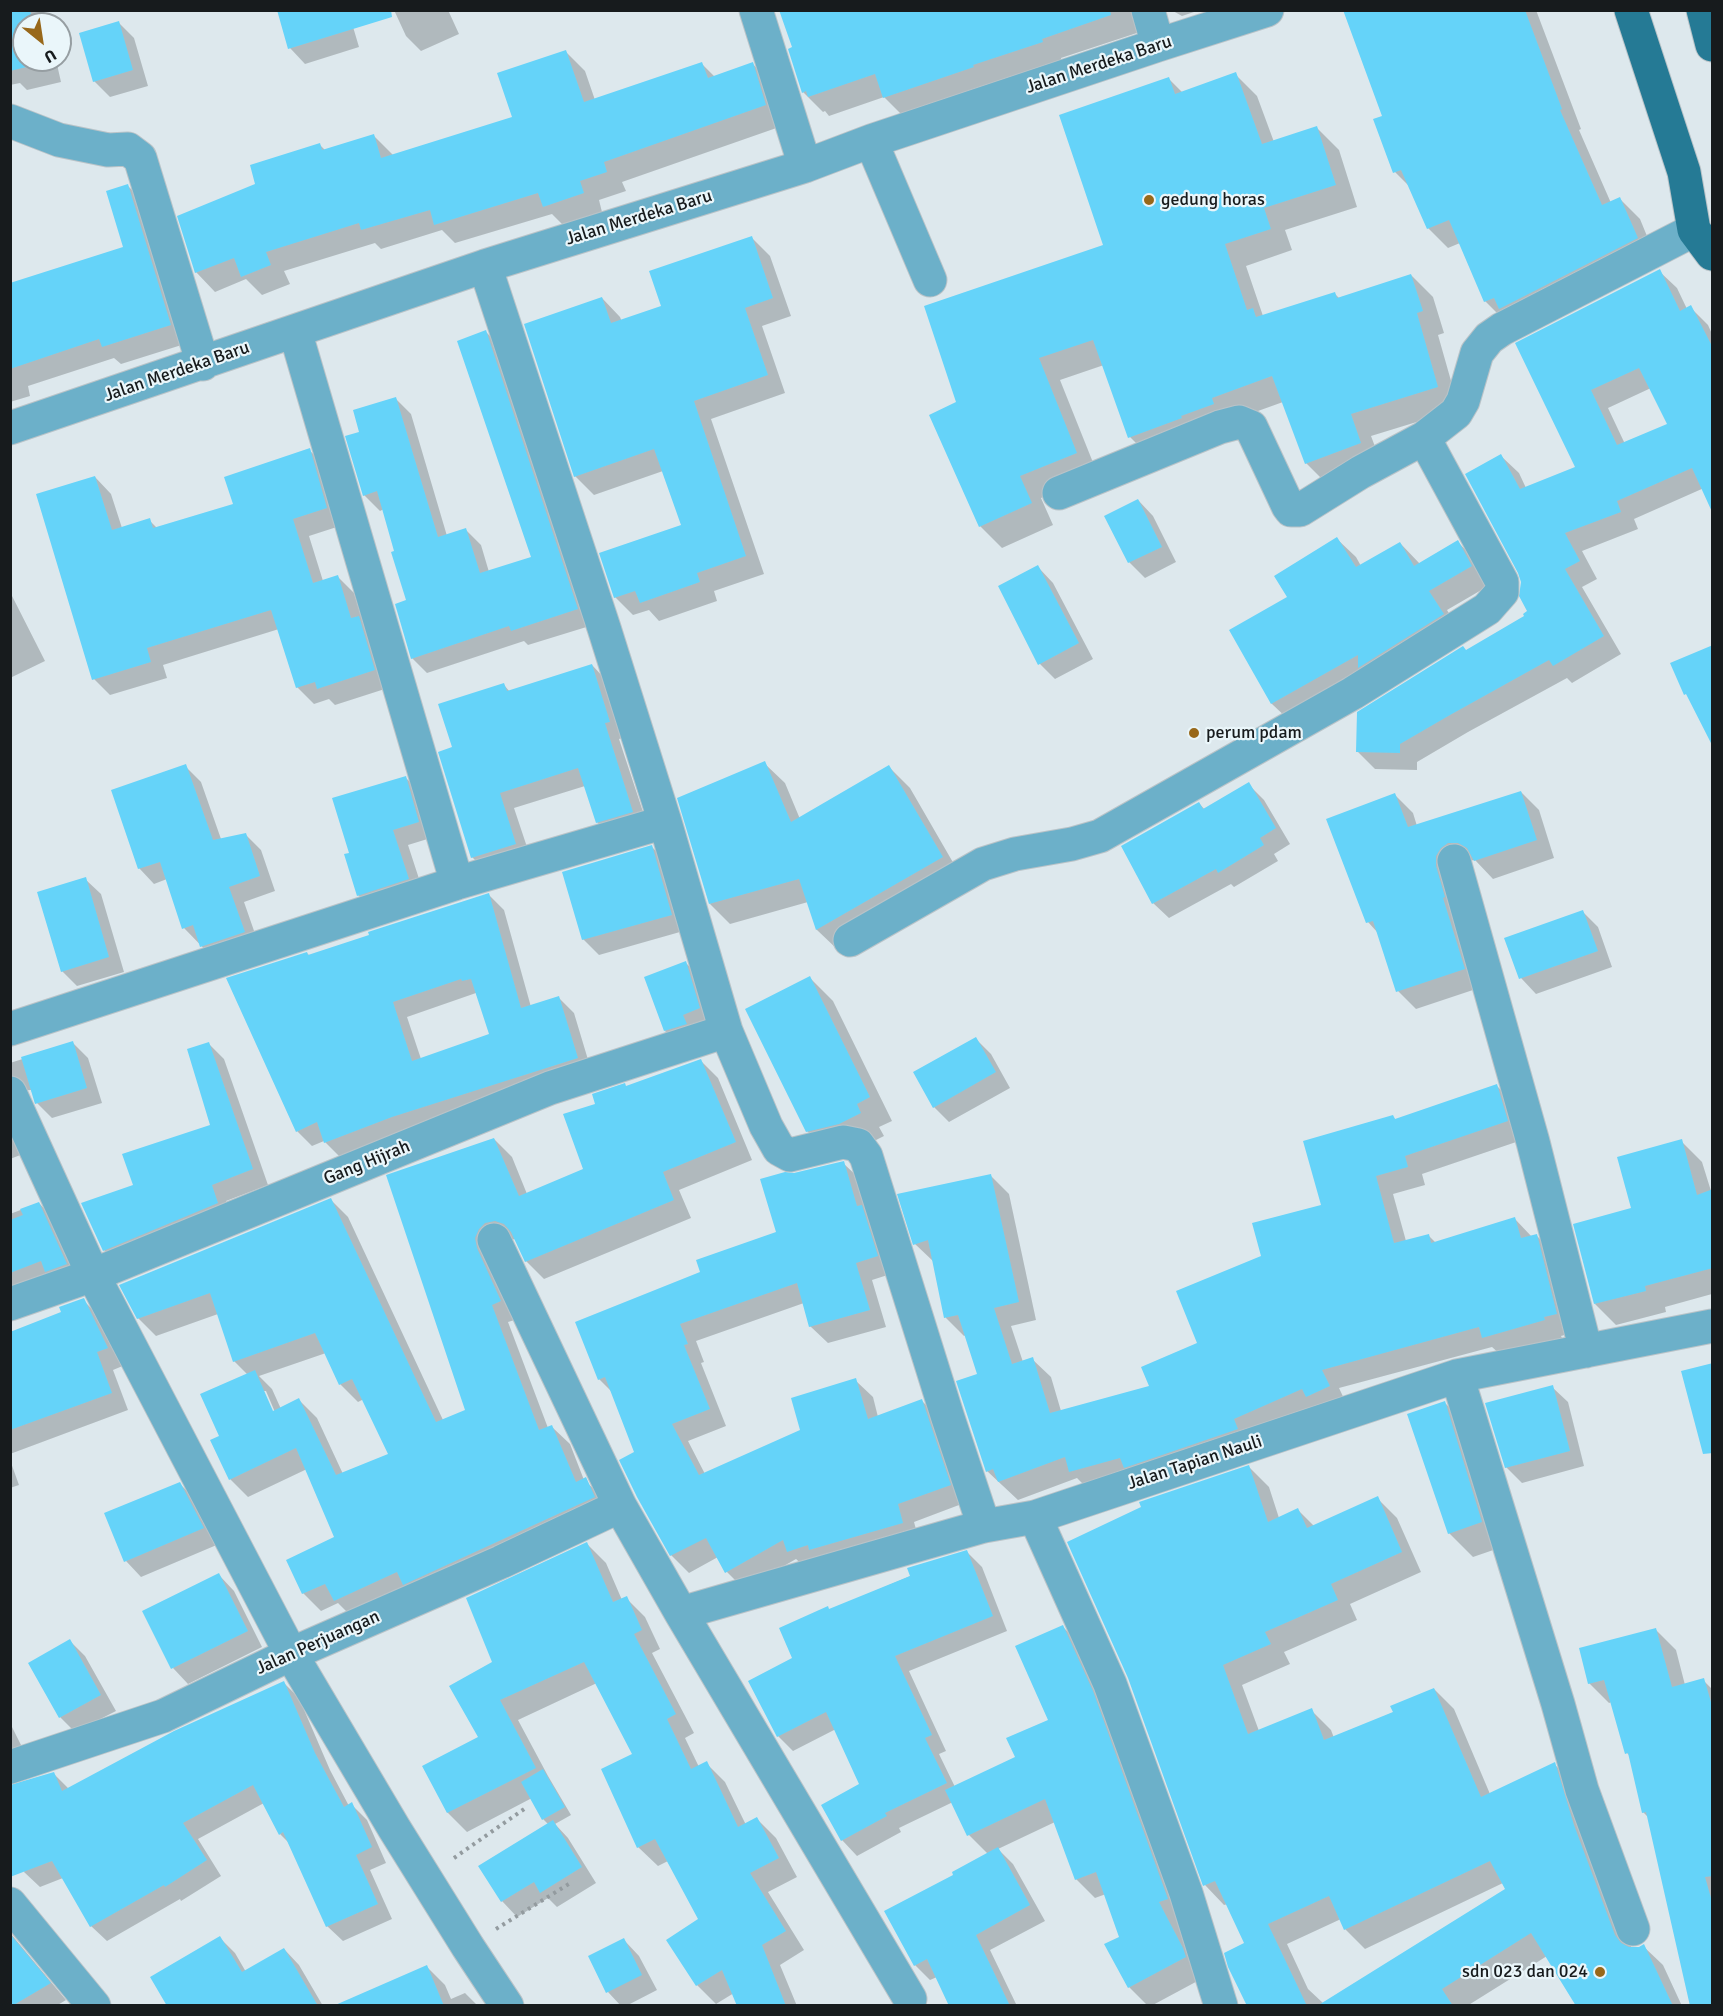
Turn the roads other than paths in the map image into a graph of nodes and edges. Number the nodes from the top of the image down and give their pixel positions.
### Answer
1 (756, 10) edge
2 (1148, 10) edge
3 (1267, 10) edge
4 (1631, 10) edge
5 (1703, 10) edge
6 (1712, 44) edge
7 (1158, 45) junction
8 (10, 121) edge
9 (871, 141) junction
10 (805, 166) junction
11 (1703, 242) edge
12 (484, 266) junction
13 (930, 280) dead end
14 (295, 331) junction
15 (203, 364) junction
16 (10, 428) edge
17 (1424, 438) junction
18 (1059, 493) dead end
19 (665, 822) junction
20 (1454, 861) dead end
21 (457, 884) junction
22 (850, 940) dead end
23 (10, 1029) edge
24 (726, 1031) junction
25 (10, 1093) edge
26 (494, 1240) dead end
27 (93, 1275) junction
28 (10, 1304) edge
29 (1713, 1326) edge
30 (1586, 1351) junction
31 (1457, 1376) junction
32 (620, 1506) junction
33 (1035, 1517) junction
34 (984, 1526) junction
35 (681, 1613) junction
36 (291, 1654) junction
37 (10, 1767) edge
38 (10, 1904) edge
39 (1633, 1929) dead end
40 (910, 1999) dead end
41 (94, 2006) edge
42 (507, 2006) edge
43 (1221, 2006) edge

1 - 10 street
2 - 7 street
3 - 7 street, Jalan Merdeka Baru
4 - 11 main road
5 - 6 main road
7 - 9 street, Jalan Merdeka Baru
8 - 15 street
9 - 10 street, Jalan Merdeka Baru
9 - 13 street
10 - 12 street, Jalan Merdeka Baru
11 - 17 street
12 - 14 street, Jalan Merdeka Baru
12 - 19 street
14 - 15 street, Jalan Merdeka Baru
14 - 21 street
15 - 16 street, Jalan Merdeka Baru
17 - 18 street
17 - 22 street
19 - 21 street
19 - 24 street
20 - 30 street
21 - 23 street
24 - 27 street, Gang Hijrah
24 - 34 street
25 - 27 street
26 - 32 street
27 - 28 street, Gang Hijrah
27 - 36 street
29 - 30 street, Jalan Tapian Nauli
30 - 31 street, Jalan Tapian Nauli
31 - 33 street, Jalan Tapian Nauli
31 - 39 street
32 - 35 street
32 - 36 street, Jalan Perjuangan
33 - 34 street, Jalan Tapian Nauli
33 - 43 street
34 - 35 street, Jalan Tapian Nauli
35 - 40 street
36 - 37 street, Jalan Perjuangan
36 - 42 street
38 - 41 street

